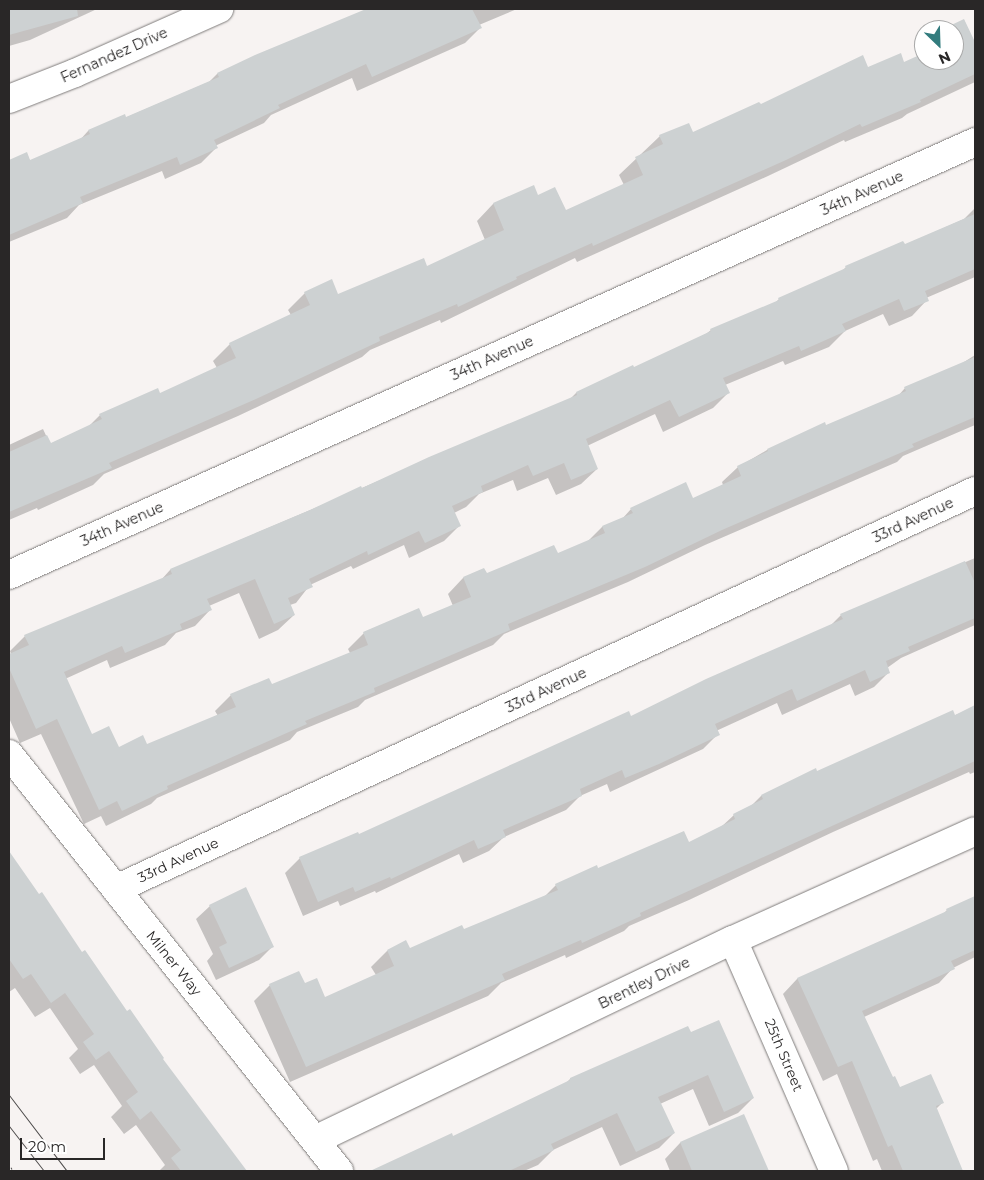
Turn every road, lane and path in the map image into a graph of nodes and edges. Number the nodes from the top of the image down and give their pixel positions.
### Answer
1 (219, 9) edge
2 (9, 99) edge
3 (975, 142) edge
4 (975, 491) edge
5 (9, 575) edge
6 (9, 754) edge
7 (975, 831) edge
8 (116, 889) junction
9 (733, 940) junction
10 (315, 1140) junction
11 (339, 1171) edge
12 (834, 1171) edge

1 - 2 street, Fernandez Drive
3 - 5 street, 34th Avenue
4 - 8 street, 33rd Avenue
6 - 8 street, Milner Way
7 - 9 street, Brentley Drive
8 - 10 street, Milner Way
9 - 10 street, Brentley Drive
9 - 12 street, 25th Street
10 - 11 street, Milner Way

